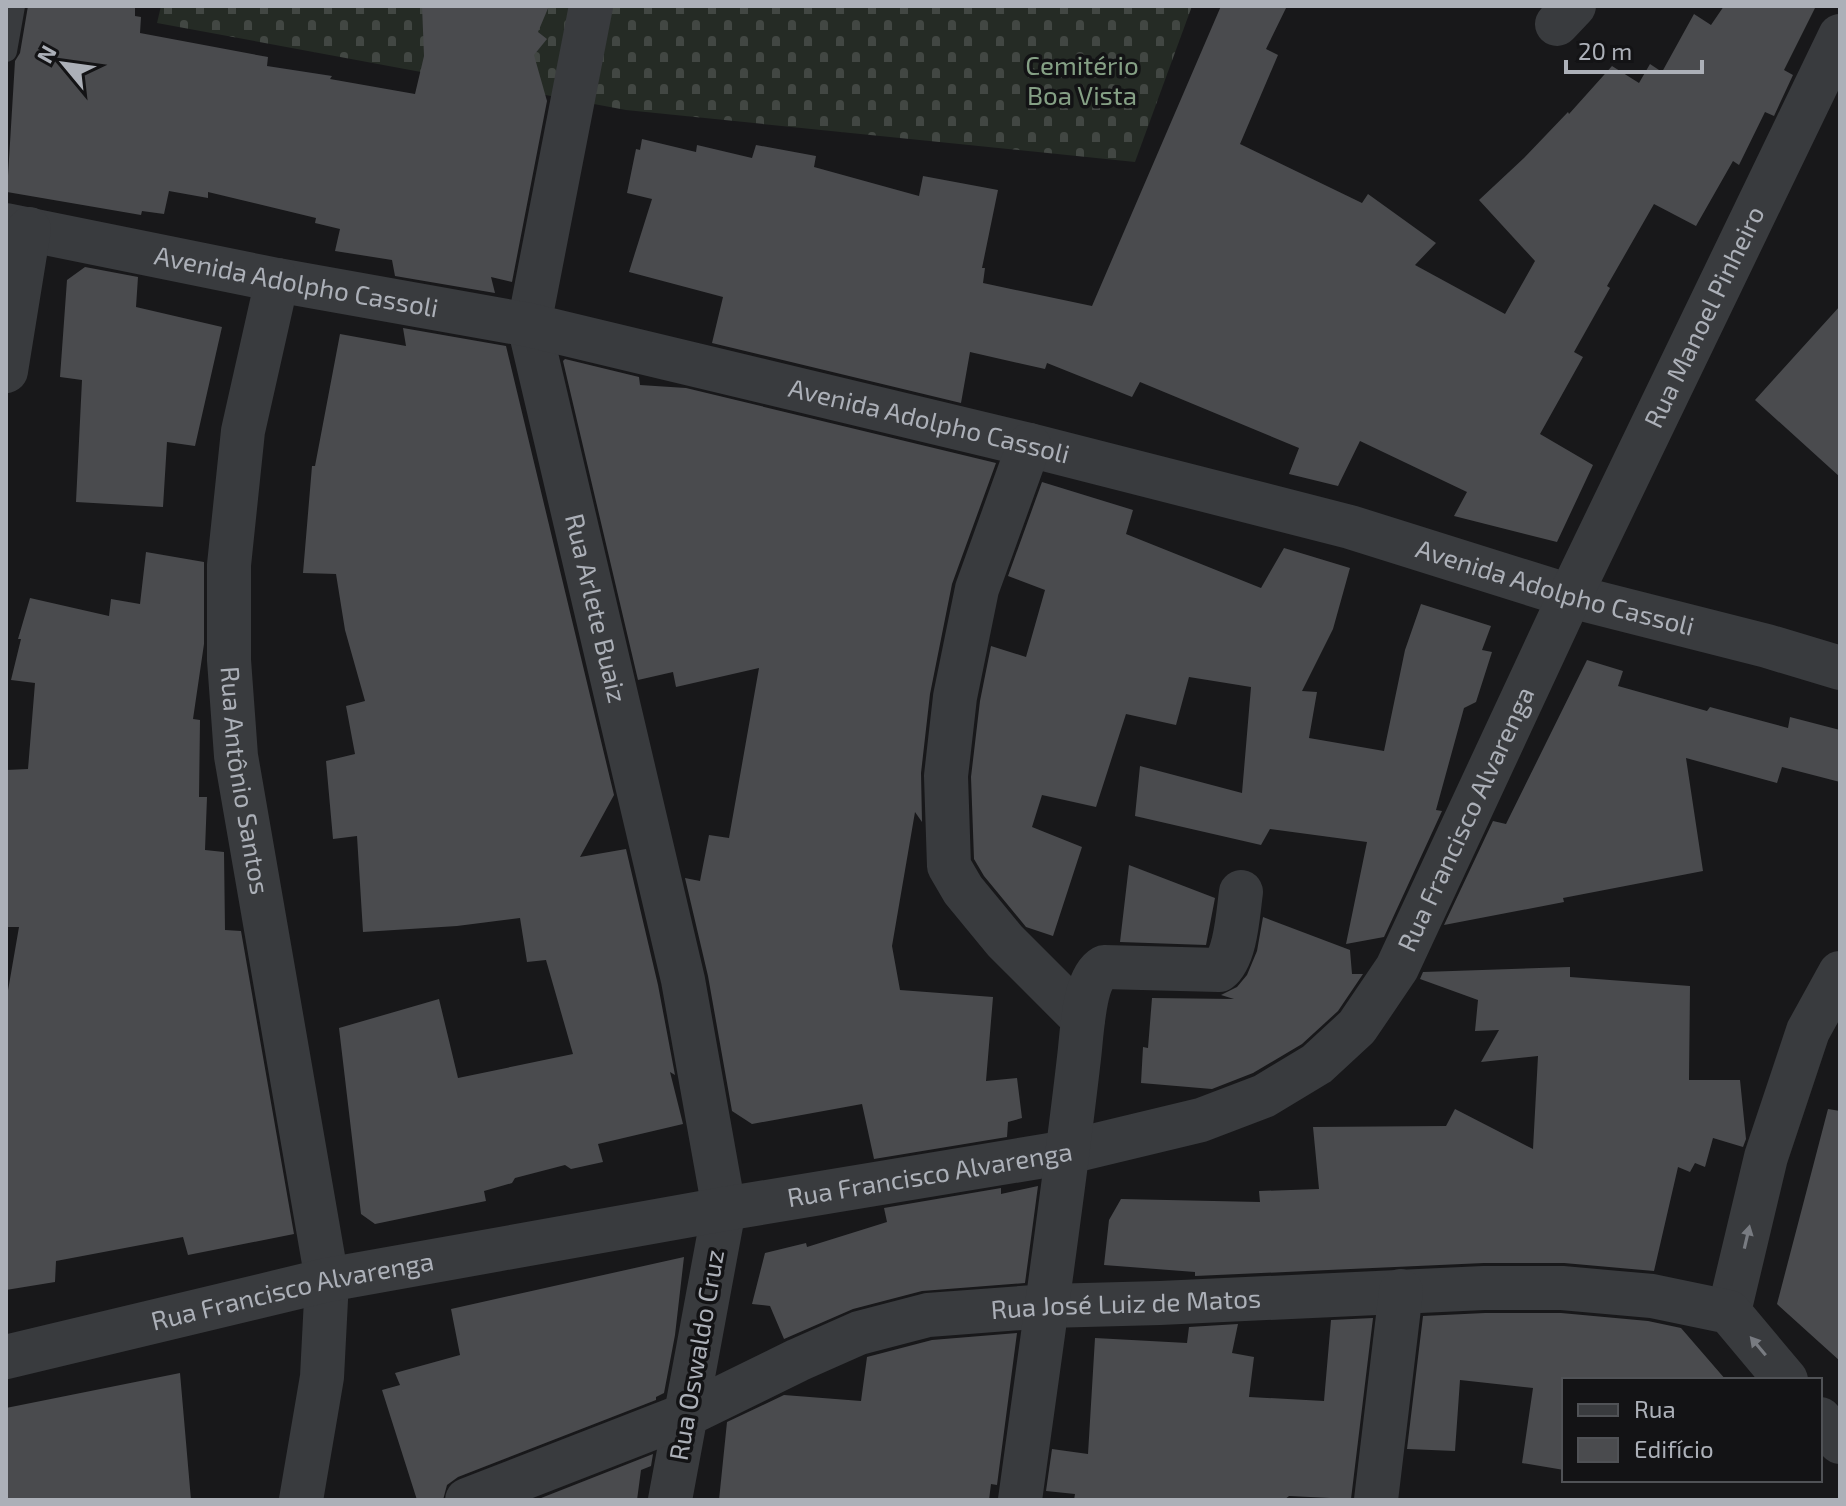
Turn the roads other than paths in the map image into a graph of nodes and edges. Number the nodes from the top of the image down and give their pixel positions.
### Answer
1 (14, 6) edge
2 (591, 6) edge
3 (1840, 36) edge
4 (6, 51) edge
5 (17, 227) edge
6 (277, 280) junction
7 (529, 325) junction
8 (6, 371) edge
9 (1029, 445) junction
10 (1570, 596) junction
11 (1840, 668) edge
12 (1241, 892) dead end
13 (1840, 973) edge
14 (1083, 1019) junction
15 (1068, 1152) junction
16 (724, 1209) junction
17 (327, 1280) junction
18 (1401, 1291) junction
19 (1047, 1306) junction
20 (1729, 1312) junction
21 (6, 1357) edge
22 (1784, 1378) edge
23 (688, 1414) junction
24 (1822, 1421) edge
25 (1840, 1442) edge
26 (301, 1500) edge
27 (467, 1500) edge
28 (670, 1500) edge
29 (1020, 1500) edge
30 (1376, 1500) edge

1 - 4 lane
2 - 7 street, Rua Arlete Buaiz
3 - 10 street, Rua Manoel Pinheiro
5 - 6 street, Avenida Adolpho Cassoli
5 - 8 street
6 - 7 street, Avenida Adolpho Cassoli
6 - 17 street, Rua Antônio Santos
7 - 9 street, Avenida Adolpho Cassoli
7 - 16 street, Rua Arlete Buaiz
9 - 10 street, Avenida Adolpho Cassoli
9 - 14 street
10 - 11 street, Avenida Adolpho Cassoli
10 - 15 street, Rua Francisco Alvarenga
12 - 14 street
20 -> 13 street
14 - 15 street
15 - 16 street, Rua Francisco Alvarenga
15 - 19 street
16 - 17 street, Rua Francisco Alvarenga
16 - 23 street, Rua Oswaldo Cruz
17 - 21 street, Rua Francisco Alvarenga
17 - 26 street, Rua Antônio Santos
18 - 19 street, Rua José Luiz de Matos
18 - 20 street, Rua José Luiz de Matos
18 - 30 street
19 - 23 street, Rua José Luiz de Matos
19 - 29 street
22 -> 20 street
23 - 27 street, Rua José Luiz de Matos
23 - 28 street, Rua Oswaldo Cruz
24 - 25 street

